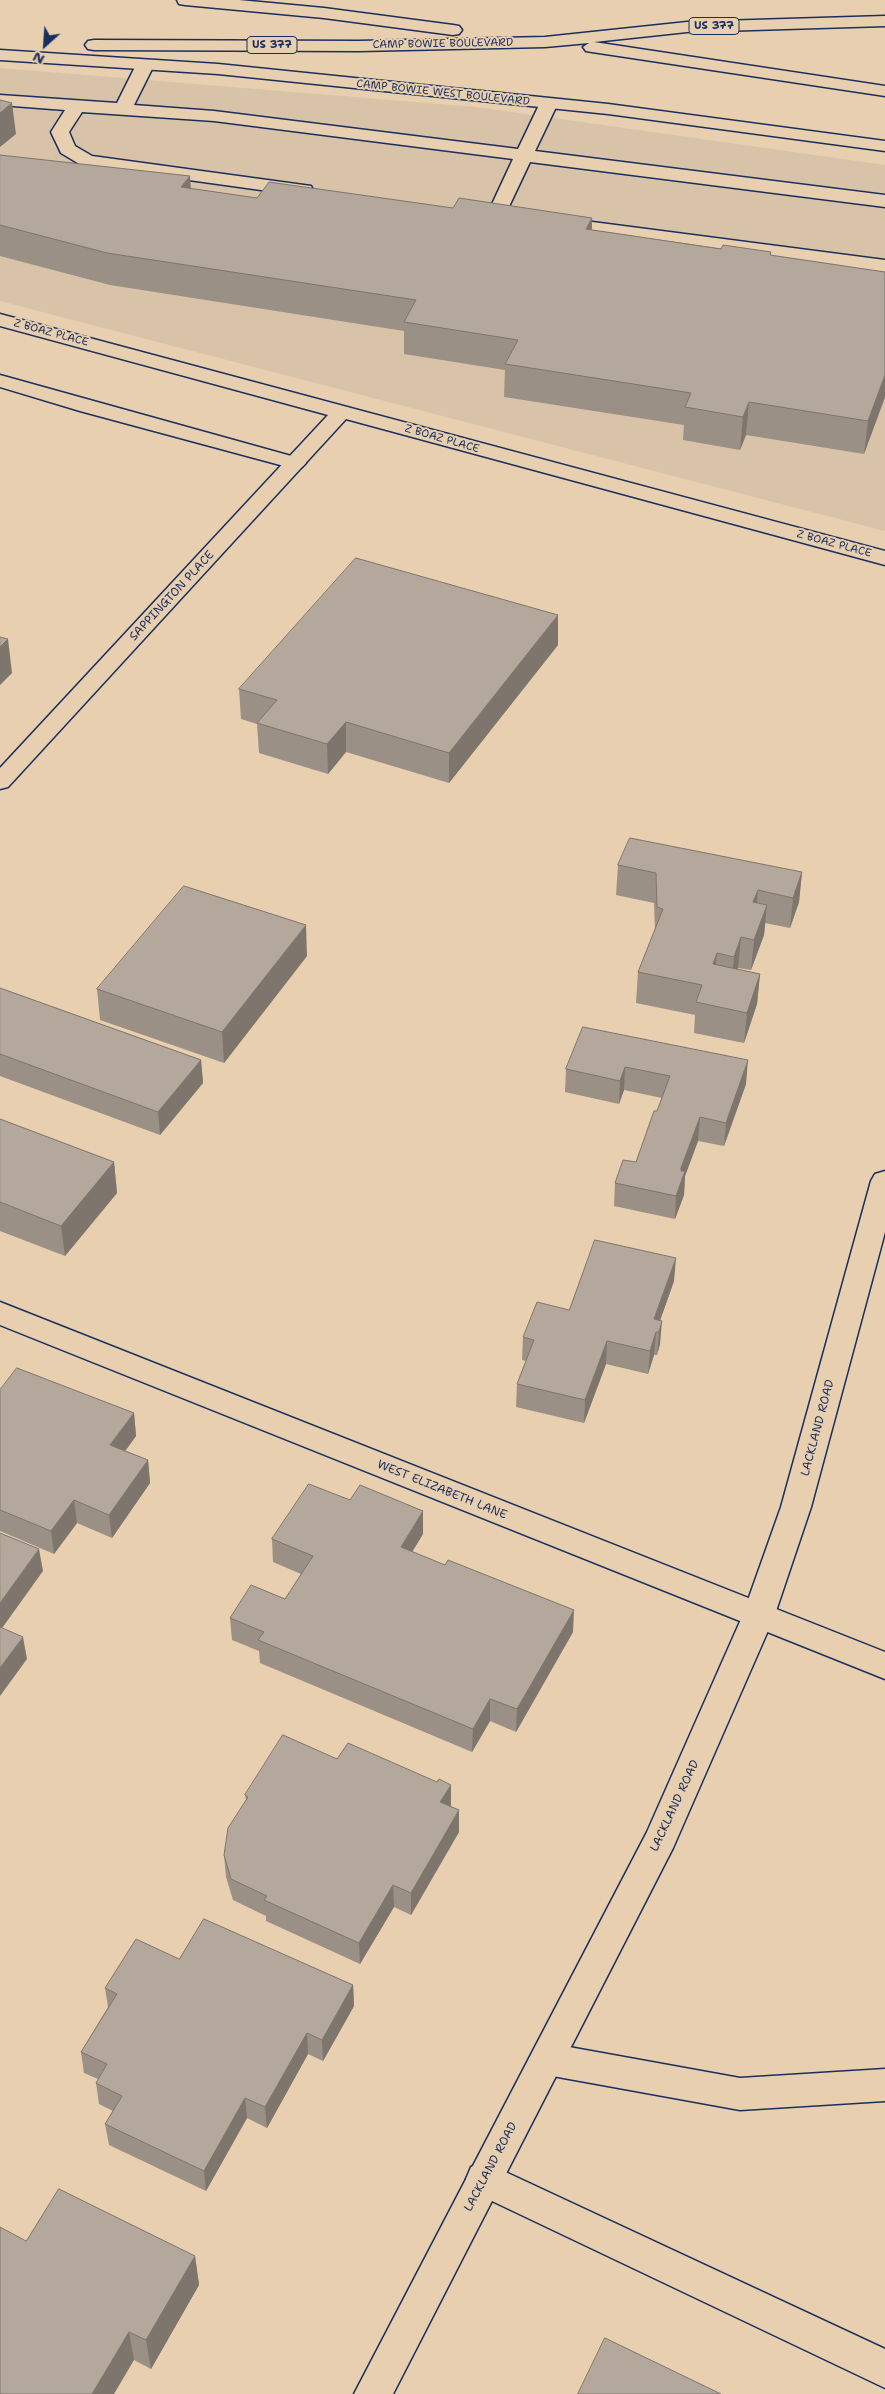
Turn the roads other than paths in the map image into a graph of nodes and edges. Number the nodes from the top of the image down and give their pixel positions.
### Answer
1 (185, 0) edge
2 (885, 21) edge
3 (545, 42) junction
4 (0, 45) edge
5 (0, 55) edge
6 (144, 65) junction
7 (885, 91) edge
8 (0, 100) edge
9 (549, 103) junction
10 (77, 106) junction
11 (123, 110) junction
12 (885, 146) edge
13 (525, 156) junction
14 (320, 192) edge
15 (885, 201) edge
16 (476, 212) edge
17 (496, 215) junction
18 (515, 218) edge
19 (535, 220) edge
20 (885, 266) edge
21 (0, 320) edge
22 (0, 381) edge
23 (343, 411) junction
24 (295, 463) junction
25 (885, 558) edge
26 (0, 782) edge
27 (885, 1181) edge
28 (0, 1313) edge
29 (758, 1617) junction
30 (885, 1666) edge
31 (547, 2059) junction
32 (885, 2085) edge
33 (484, 2179) junction
34 (885, 2369) edge
35 (373, 2394) edge

1 - 3 street
2 - 3 street, CAMP BOWIE BOULEVARD / US 377
3 - 4 street, CAMP BOWIE BOULEVARD / US 377
3 - 7 street
5 - 6 street, CAMP BOWIE WEST BOULEVARD
6 - 9 street, CAMP BOWIE WEST BOULEVARD
6 - 11 street
8 - 10 street
9 - 12 street, CAMP BOWIE WEST BOULEVARD
9 - 13 street
10 - 11 street
10 - 14 street
11 - 13 street
13 - 15 street
13 - 17 street
16 - 17 street
17 - 18 street
19 - 20 street
21 - 23 street, Z BOAZ PLACE
22 - 24 street
23 - 24 street, SAPPINGTON PLACE
23 - 25 street, Z BOAZ PLACE
24 - 26 street, SAPPINGTON PLACE
27 - 29 street, LACKLAND ROAD
28 - 29 street, WEST ELIZABETH LANE
29 - 30 street, WEST ELIZABETH LANE
29 - 31 street, LACKLAND ROAD
31 - 32 street
31 - 33 street, LACKLAND ROAD
33 - 34 street
33 - 35 street, LACKLAND ROAD

